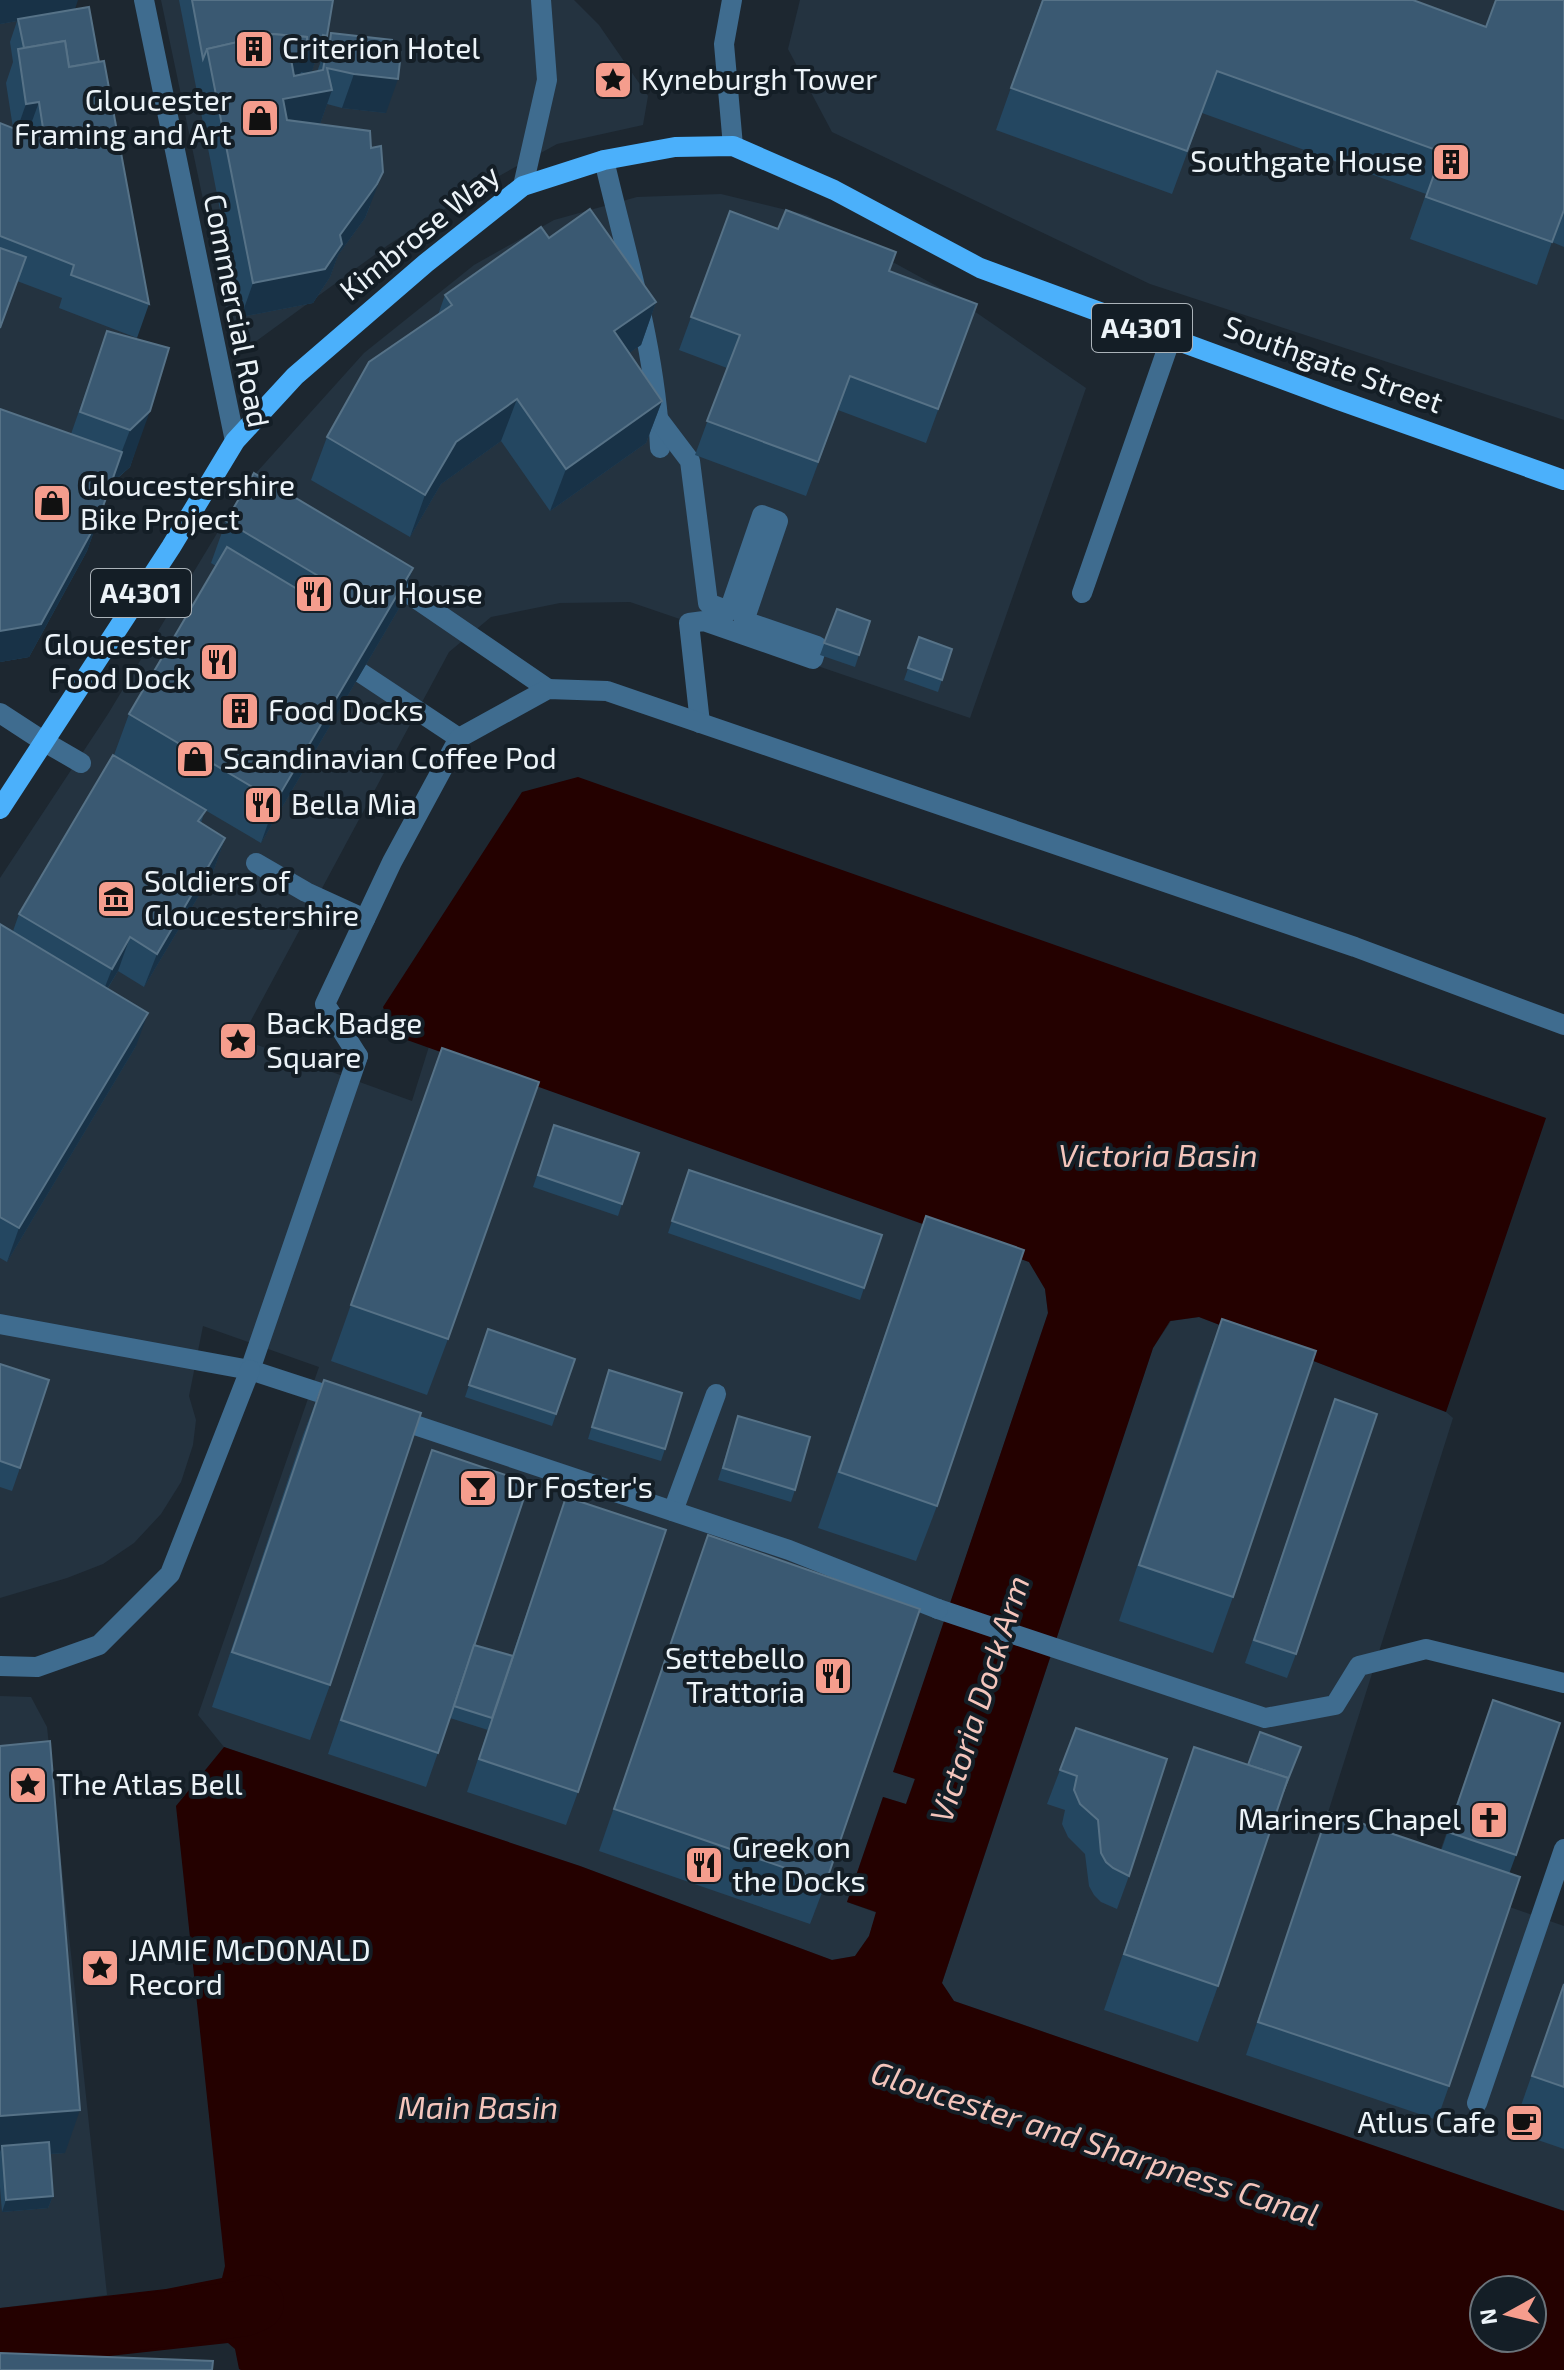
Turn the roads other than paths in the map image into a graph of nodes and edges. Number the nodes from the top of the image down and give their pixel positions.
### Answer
1 (144, 0) edge
2 (541, 0) edge
3 (732, 0) edge
4 (733, 146) junction
5 (604, 160) junction
6 (523, 186) junction
7 (1171, 338) junction
8 (659, 420) junction
9 (235, 441) junction
10 (660, 448) edge
11 (1564, 480) edge
12 (364, 563) edge
13 (1082, 593) dead end
14 (361, 673) edge
15 (548, 689) junction
16 (0, 713) edge
17 (700, 723) junction
18 (459, 738) junction
19 (43, 741) junction
20 (81, 763) dead end
21 (0, 809) edge
22 (256, 863) dead end
23 (365, 919) junction
24 (1564, 1025) edge
25 (0, 1324) edge
26 (250, 1370) junction
27 (716, 1394) dead end
28 (673, 1511) junction
29 (0, 1666) edge
30 (1564, 1683) edge
31 (1564, 1849) edge
32 (1477, 2103) dead end

1 - 9 street, Commercial Road
2 - 6 street
3 - 4 street
4 - 5 main road, Kimbrose Way / A4301
4 - 7 main road, Southgate Street / A4301
5 - 6 main road, Kimbrose Way / A4301
5 - 8 street
6 - 9 main road, Kimbrose Way / A4301
7 - 11 main road, Southgate Street / A4301
7 - 13 street
8 - 10 street
8 - 17 street
9 - 19 main road, Commercial Road / A4301
12 - 15 street
14 - 18 street
15 - 17 street
15 - 18 street
16 - 19 street
17 - 24 street
18 - 23 street
19 - 20 street
19 - 21 main road, Commercial Road / A4301
22 - 23 street
23 - 26 street
25 - 26 street
26 - 28 street
26 - 29 street
27 - 28 street
28 - 30 street
31 - 32 street

